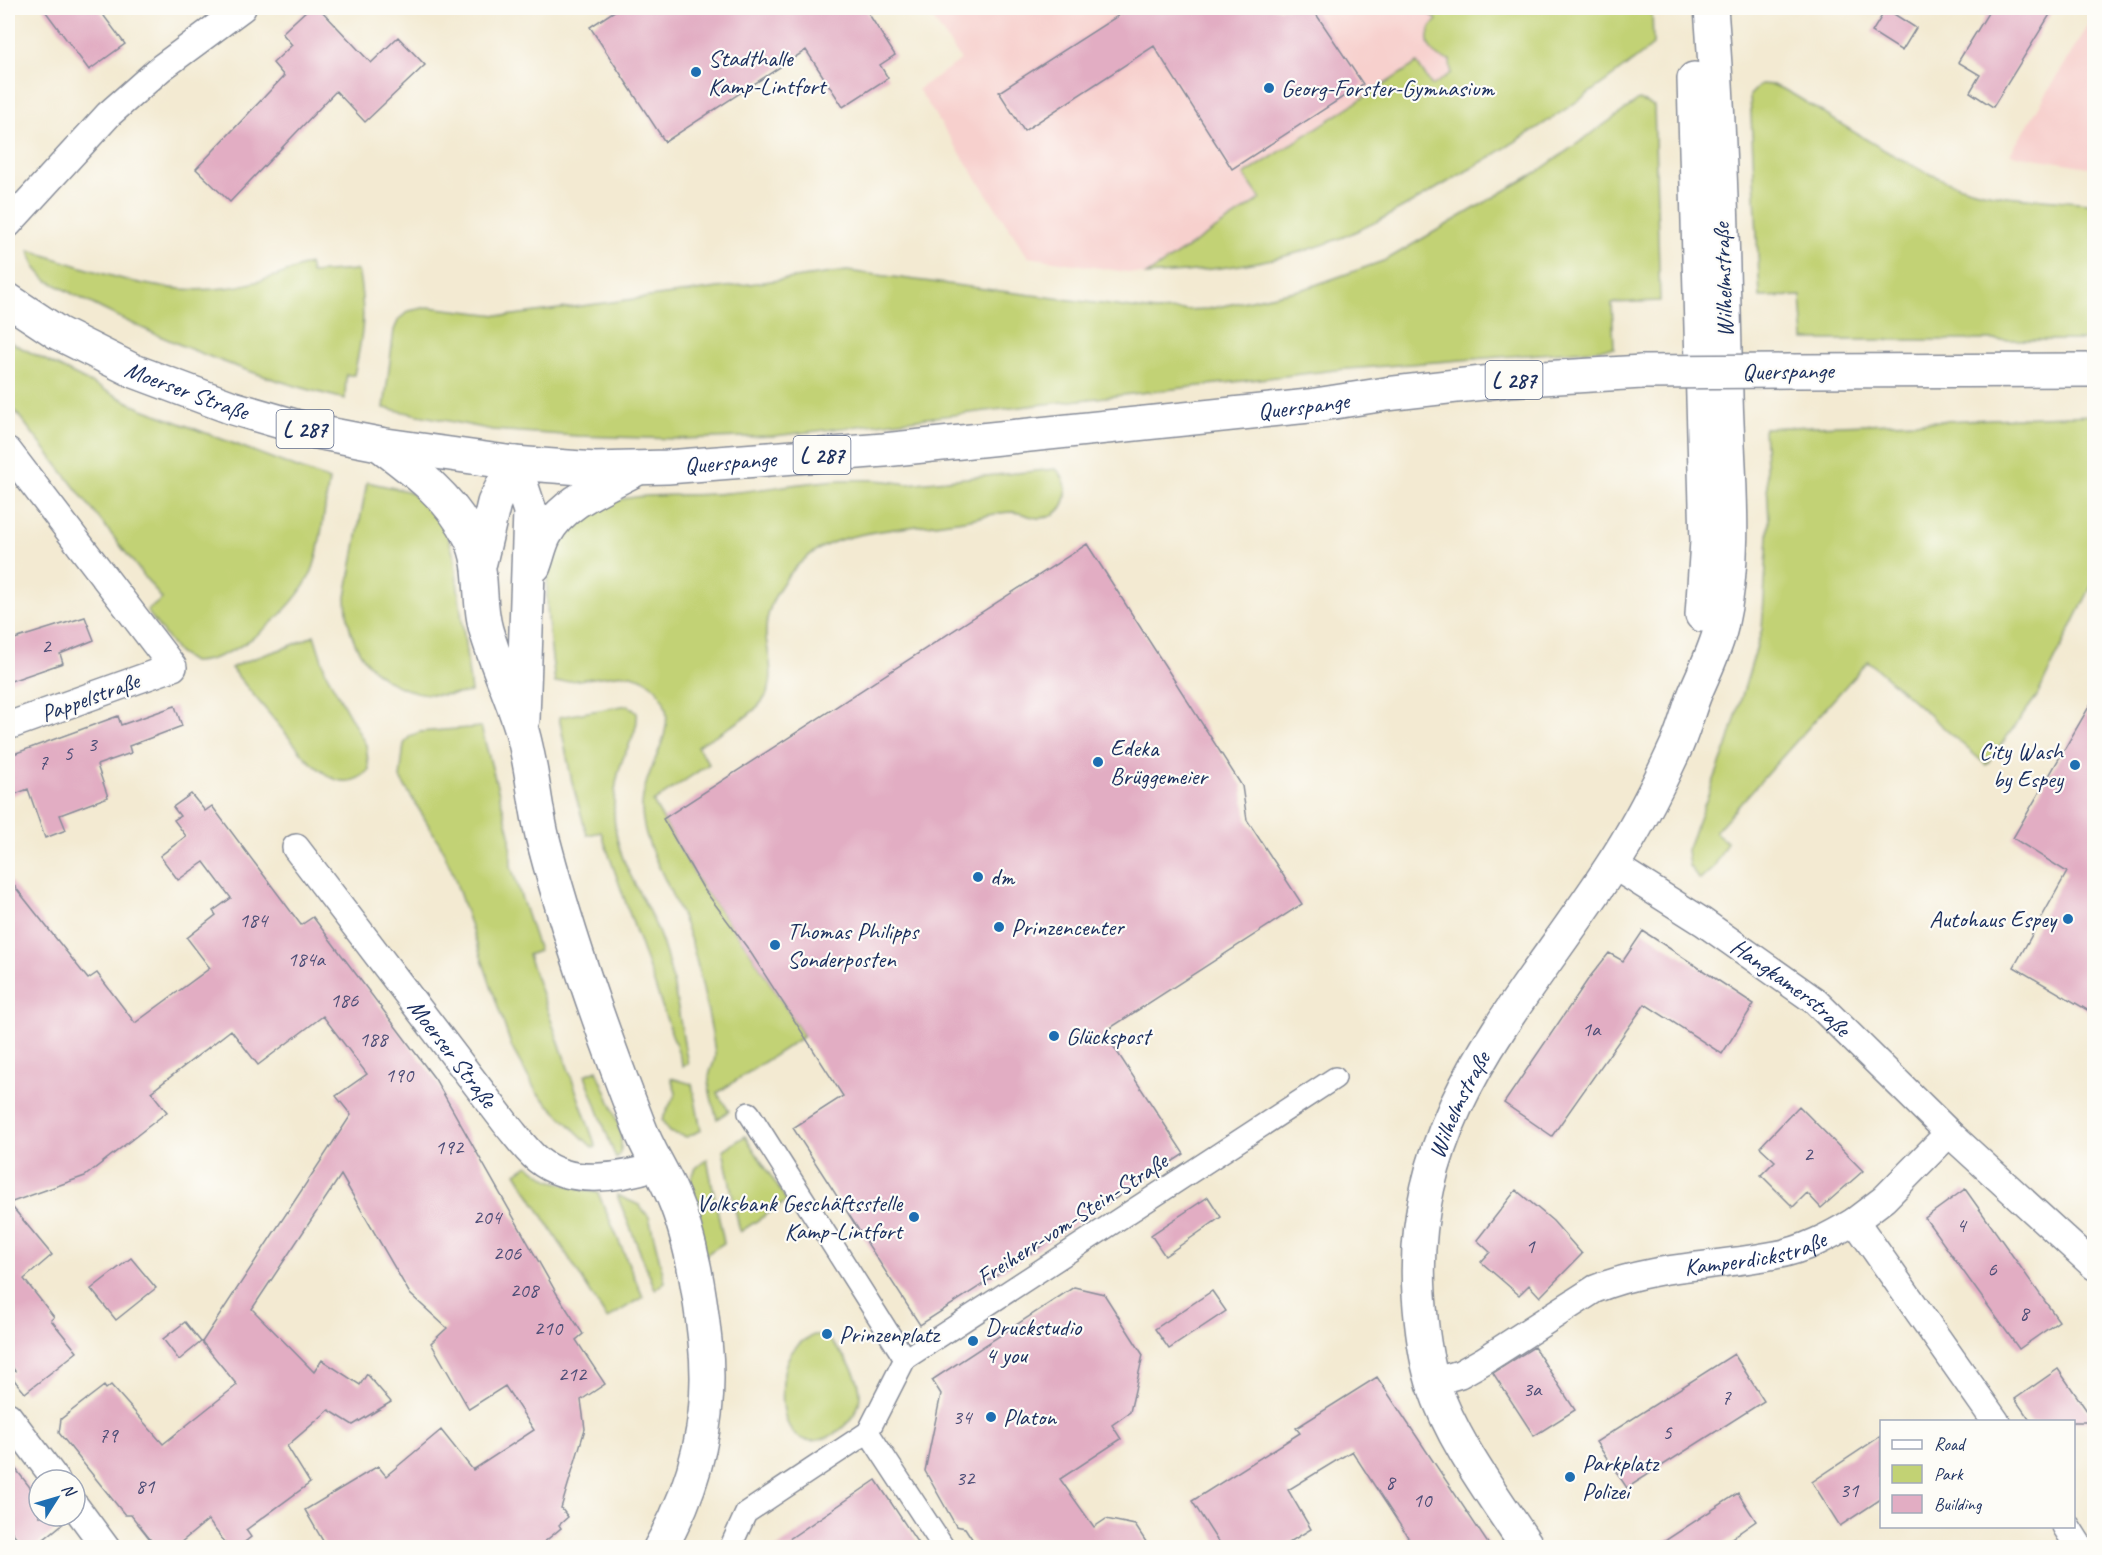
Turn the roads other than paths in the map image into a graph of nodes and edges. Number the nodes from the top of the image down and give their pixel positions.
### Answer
1 (242, 8) edge
2 (1692, 8) edge
3 (1712, 8) edge
4 (8, 224) edge
5 (8, 300) edge
6 (2094, 370) edge
7 (379, 444) junction
8 (8, 451) edge
9 (514, 463) junction
10 (636, 469) junction
11 (480, 562) junction
12 (529, 579) junction
13 (1696, 691) junction
14 (8, 726) edge
15 (522, 732) junction
16 (296, 848) dead end
17 (1613, 865) junction
18 (1335, 1078) dead end
19 (749, 1113) dead end
20 (1949, 1133) junction
21 (656, 1166) junction
22 (1855, 1221) junction
23 (2094, 1266) edge
24 (905, 1359) junction
25 (1433, 1382) junction
26 (8, 1416) edge
27 (1995, 1420) edge
28 (868, 1432) junction
29 (47, 1468) edge
30 (87, 1522) edge
31 (2067, 1528) edge
32 (652, 1540) edge
33 (106, 1548) edge
34 (730, 1548) edge
35 (944, 1548) edge
36 (1528, 1548) edge
37 (2080, 1548) edge

1 - 4 street
2 - 13 main road, Wilhelmstraße
3 - 13 main road, Wilhelmstraße
5 - 7 main road, Moerser Straße / L 287
6 - 10 main road, Querspange / L 287, bridge
7 - 9 main road, Moerser Straße / L 287
7 - 11 main road, Moerser Straße
8 - 14 street, Pappelstraße
9 - 10 main road, Querspange / L 287
9 - 11 main road, Moerser Straße
9 - 12 main road, Moerser Straße
10 - 12 main road, Moerser Straße
11 - 15 main road, Moerser Straße
12 - 15 main road, Moerser Straße
13 - 17 main road, Wilhelmstraße
15 - 21 main road, Moerser Straße
16 - 21 street, Moerser Straße
17 - 20 street, Hangkamerstraße
17 - 25 main road, Wilhelmstraße
18 - 24 street, Freiherr-vom-Stein-Straße
19 - 24 street
20 - 22 street
20 - 23 street, Hangkamerstraße
21 - 32 main road, Moerser Straße
22 - 25 street, Kamperdickstraße
22 - 27 street, Kamperdickstraße
24 - 28 street, Freiherr-vom-Stein-Straße
25 - 36 main road, Wilhelmstraße
26 - 29 street
28 - 34 street
28 - 35 street
30 - 33 street
31 - 37 street

